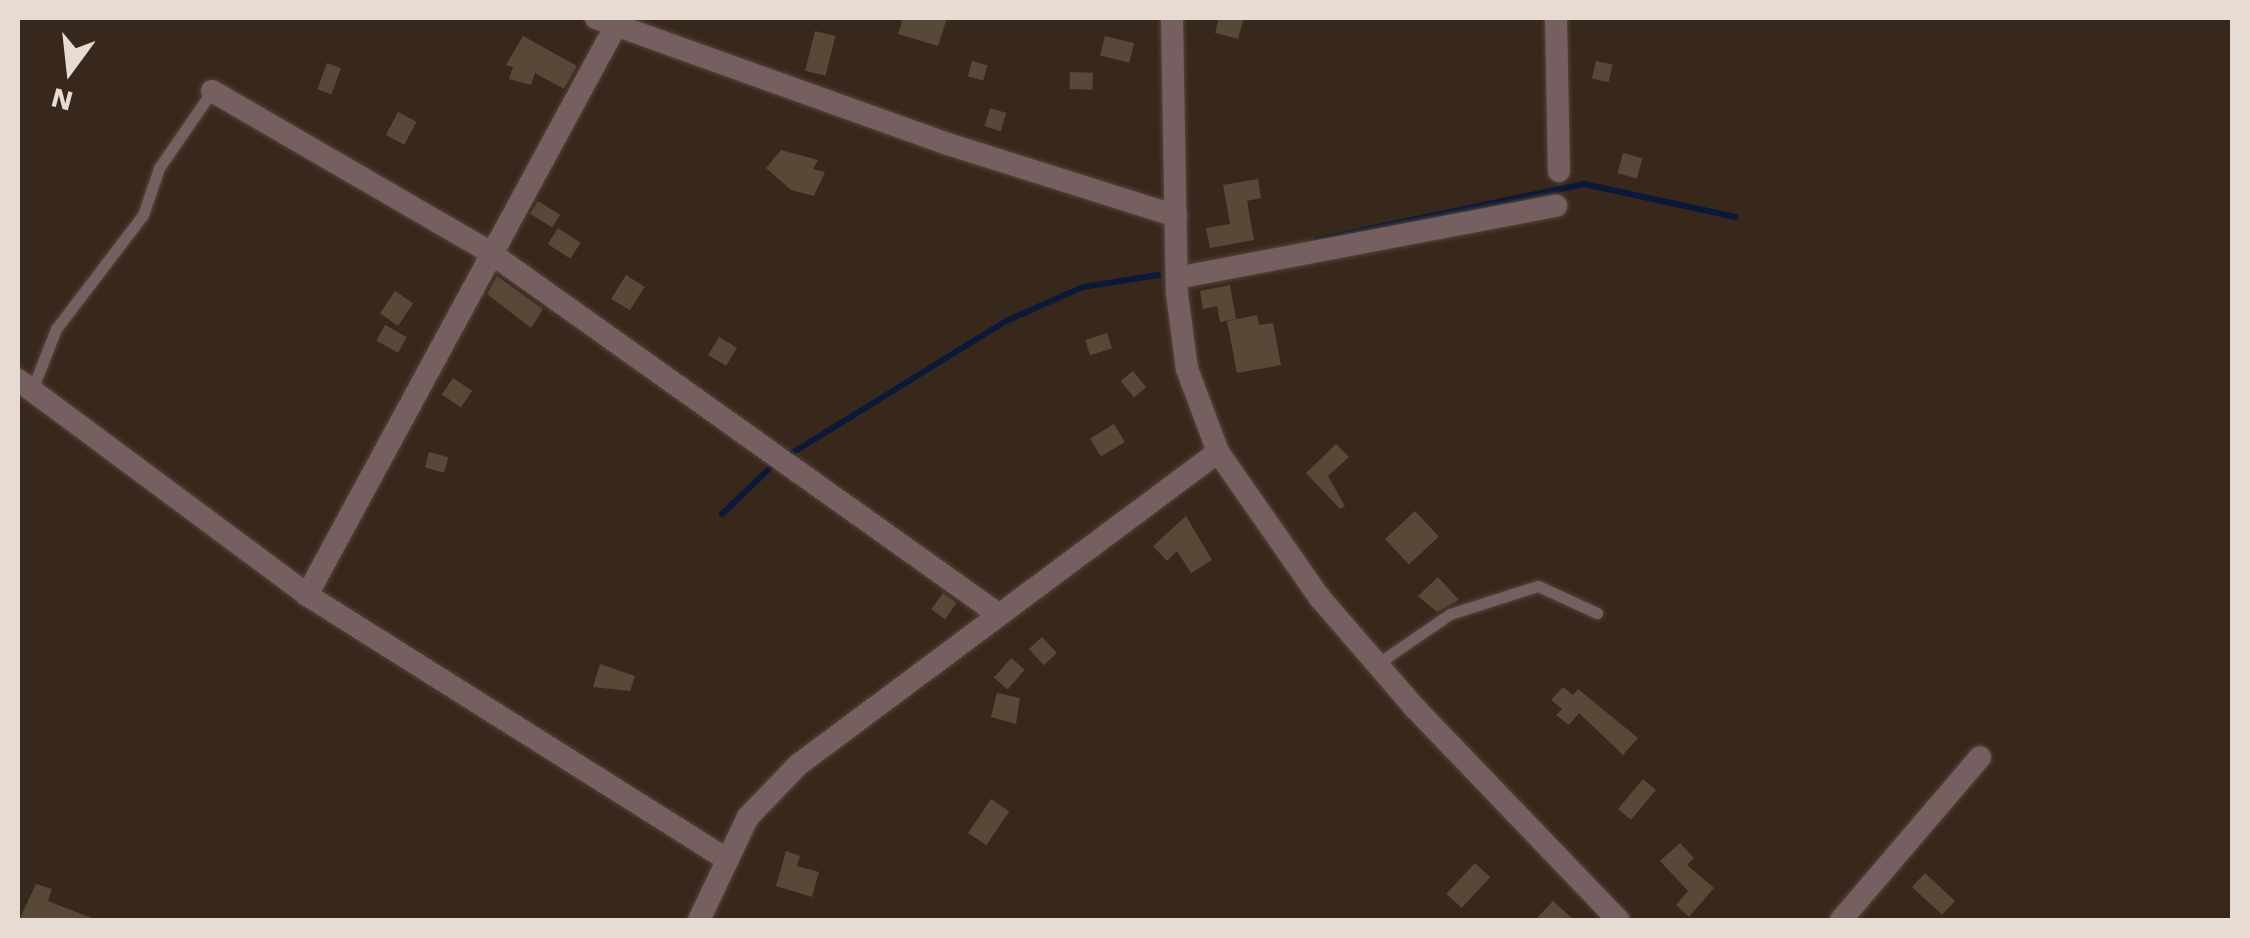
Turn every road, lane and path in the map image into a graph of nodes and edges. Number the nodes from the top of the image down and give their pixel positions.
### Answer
1 (1172, 18) edge
2 (1556, 18) edge
3 (610, 21) edge
4 (212, 91) joint
5 (1559, 171) dead end
6 (1556, 206) dead end
7 (1176, 216) junction
8 (488, 251) junction
9 (1177, 278) junction
10 (25, 385) edge
11 (1218, 452) junction
12 (306, 595) junction
13 (1597, 612) dead end
14 (998, 614) junction
15 (1377, 664) junction
16 (1980, 758) dead end
17 (724, 858) junction
18 (700, 920) edge
19 (1618, 920) edge
20 (1841, 920) edge

1 - 7 street
2 - 5 street
3 - 7 street
3 - 8 street
4 - 8 street
4 - 10 lane
6 - 9 street
7 - 9 street
8 - 12 street
8 - 14 street
9 - 11 street
10 - 12 street
11 - 14 street
11 - 15 street
12 - 17 street
13 - 15 lane
14 - 17 street
15 - 19 street
16 - 20 street
17 - 18 street

